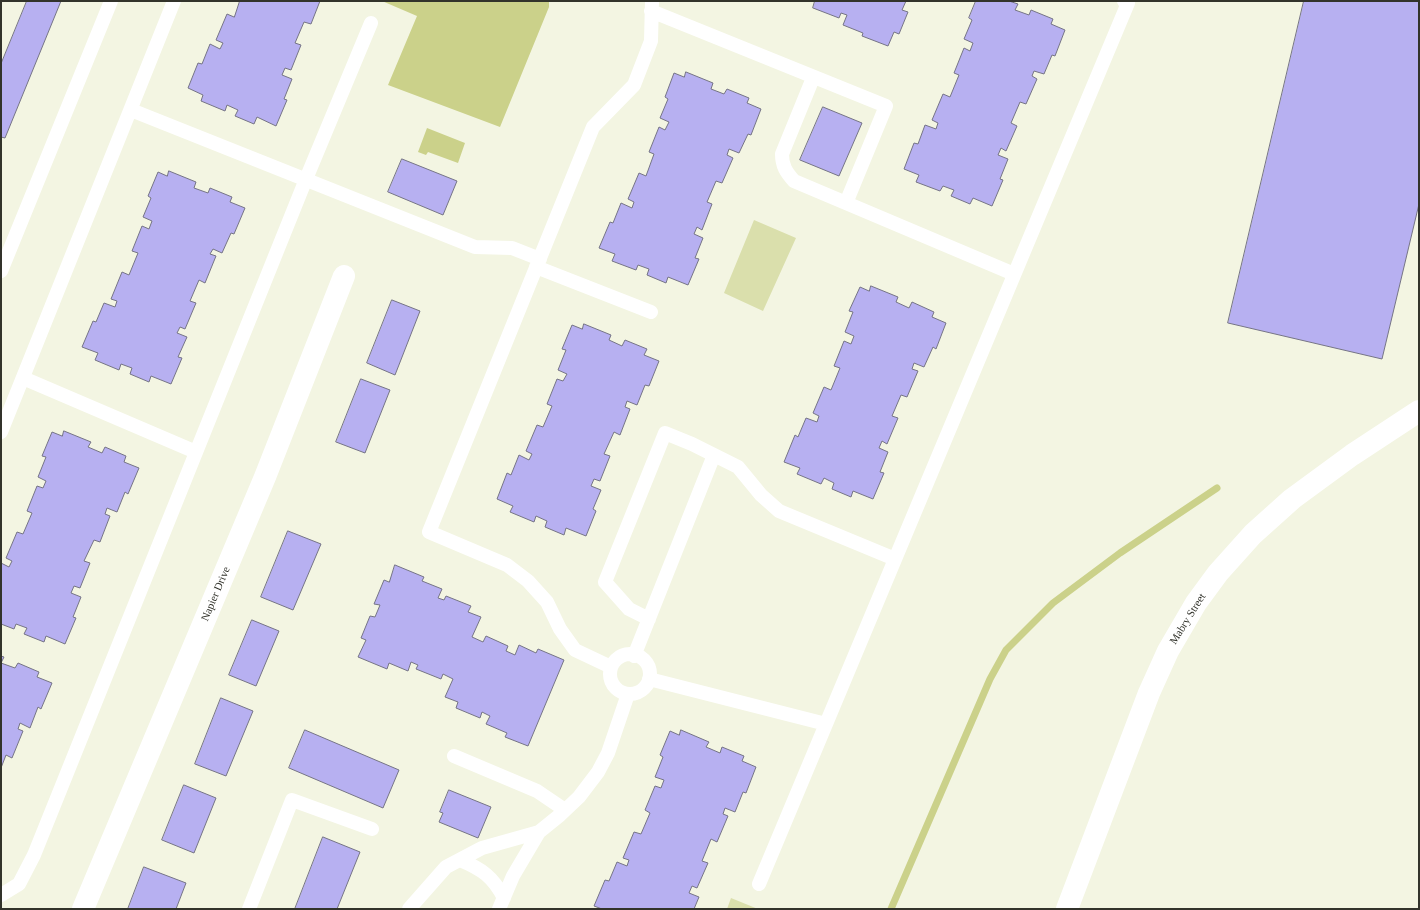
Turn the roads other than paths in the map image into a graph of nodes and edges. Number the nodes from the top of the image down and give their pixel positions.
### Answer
1 (111, 1) edge
2 (174, 1) edge
3 (1124, 1) edge
4 (652, 6) edge
5 (371, 23) dead end
6 (813, 78) junction
7 (131, 110) junction
8 (306, 179) junction
9 (846, 203) junction
10 (538, 263) junction
11 (1, 271) edge
12 (1014, 274) junction
13 (344, 276) dead end
14 (651, 312) dead end
15 (23, 378) junction
16 (1419, 411) edge
17 (1, 432) edge
18 (196, 452) junction
19 (714, 455) junction
20 (895, 559) junction
21 (649, 619) junction
22 (634, 656) junction
23 (611, 667) junction
24 (649, 679) junction
25 (628, 694) junction
26 (826, 724) junction
27 (454, 756) dead end
28 (565, 810) junction
29 (372, 829) dead end
30 (539, 832) junction
31 (460, 860) junction
32 (759, 884) dead end
33 (1, 895) edge
34 (502, 904) edge
35 (83, 909) edge
36 (248, 909) edge
37 (408, 909) edge
38 (1066, 909) edge

1 - 11 lane
2 - 7 lane
3 - 12 lane
4 - 6 lane
4 - 10 lane
5 - 8 lane
6 - 9 lane
6 - 9 lane
7 - 8 lane
7 - 15 lane
8 - 10 lane
8 - 18 lane
9 - 12 lane
10 - 14 lane
10 - 23 lane
12 - 20 lane
13 - 35 street, Napier Drive
15 - 17 lane
15 - 18 lane
16 - 38 street, Mabry Street
18 - 33 lane
19 - 20 lane
19 - 21 lane
19 - 21 lane
20 - 26 lane
21 - 22 lane
22 - 23 lane
22 - 24 lane
23 - 25 lane
24 - 25 lane
24 - 26 lane
25 - 28 lane
26 - 32 lane
27 - 28 lane
28 - 30 lane
29 - 36 lane
30 - 31 lane
30 - 34 lane
31 - 34 lane
31 - 37 lane

